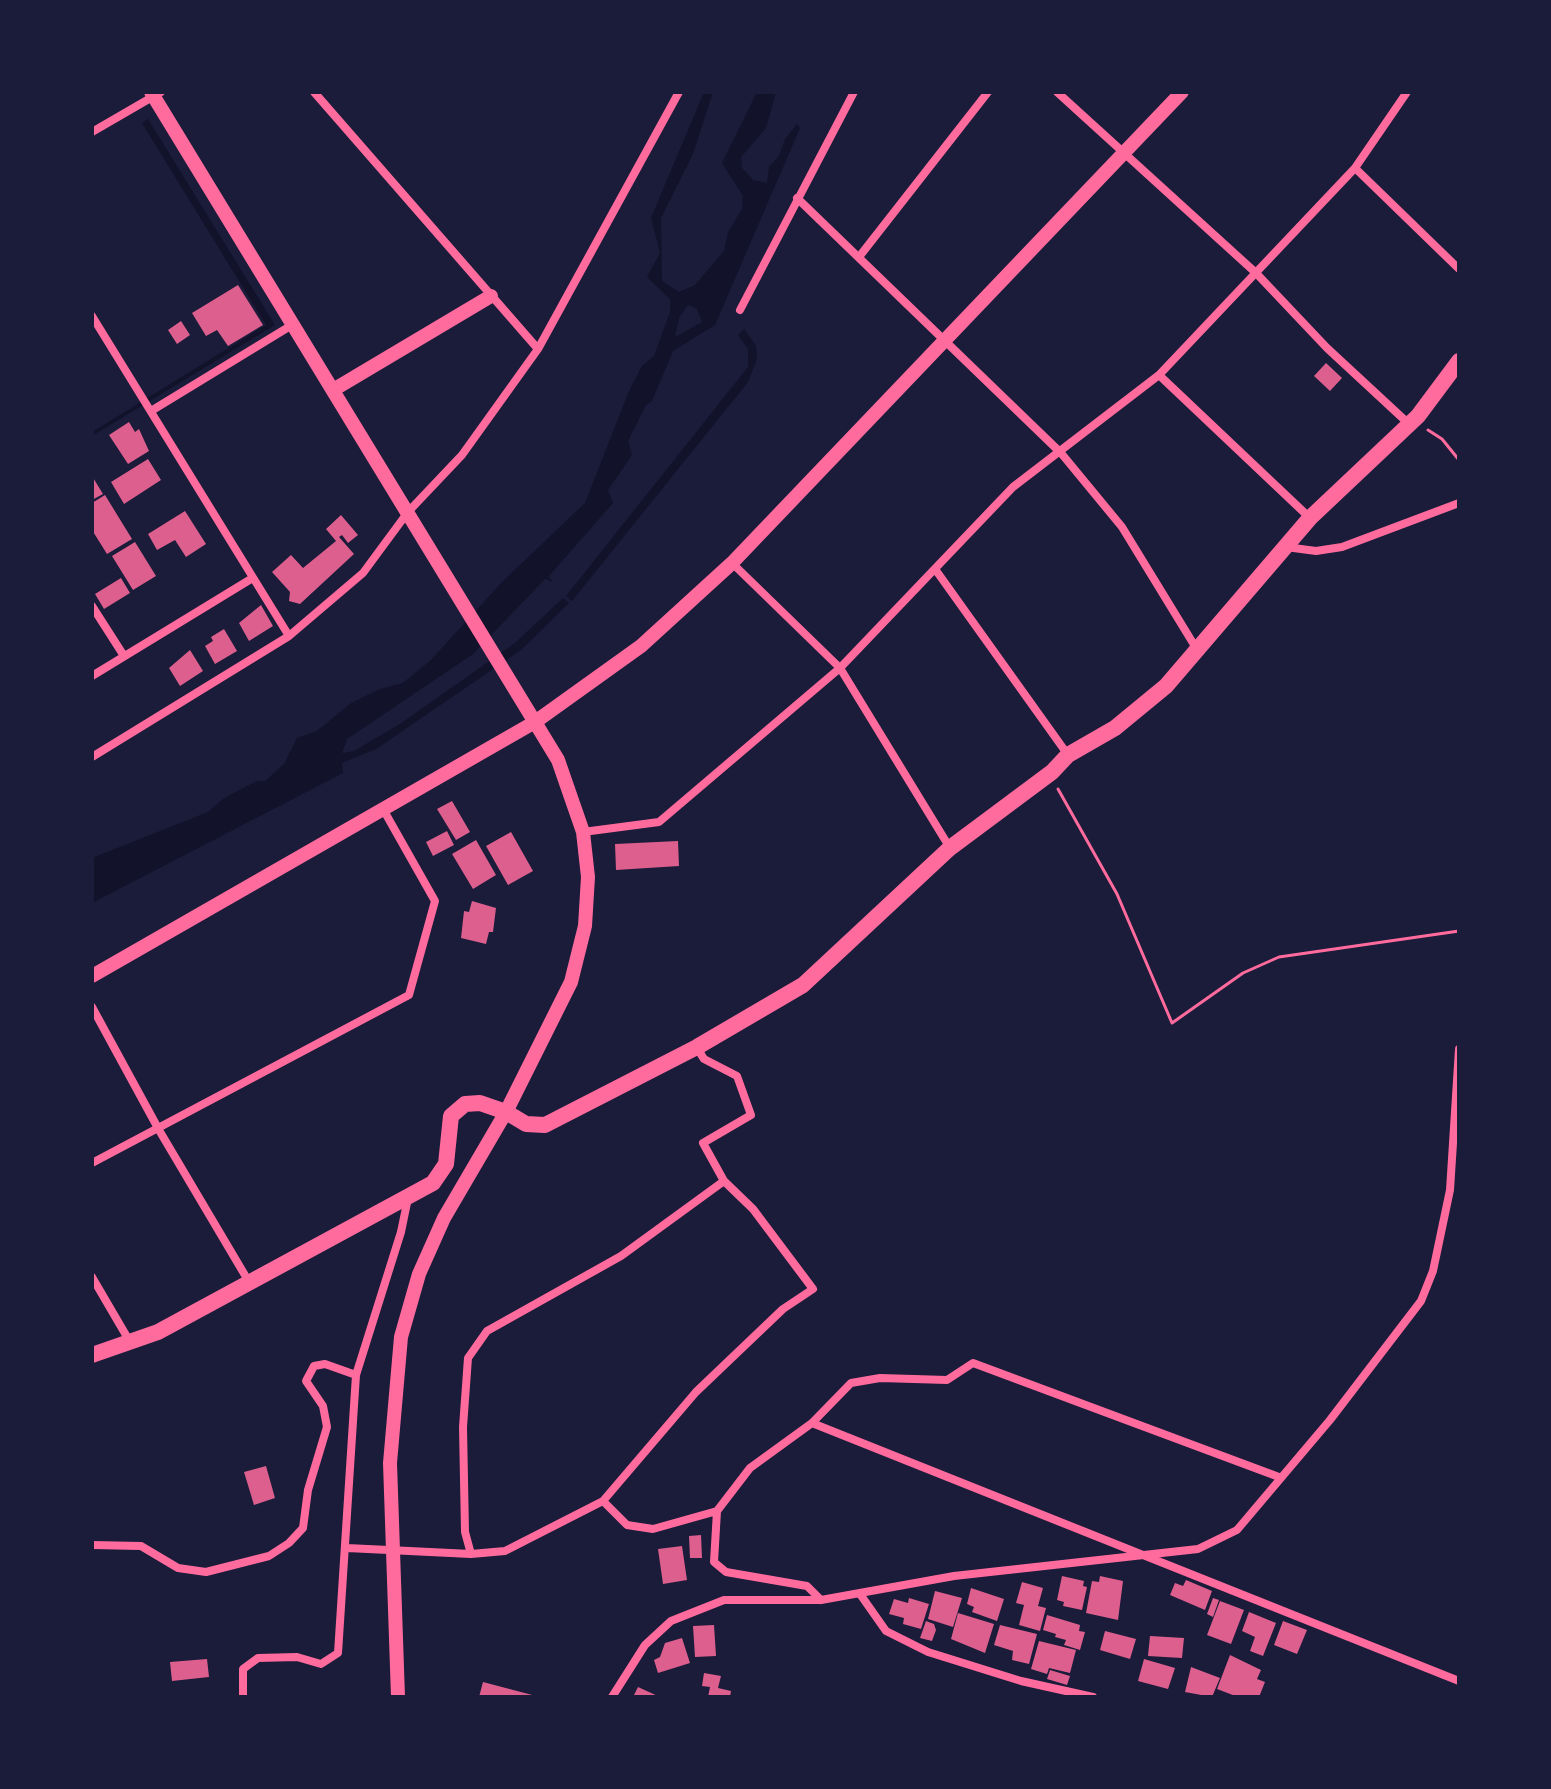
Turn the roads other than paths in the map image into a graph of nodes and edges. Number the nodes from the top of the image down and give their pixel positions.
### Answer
1 (314, 92) edge
2 (679, 92) edge
3 (854, 92) edge
4 (988, 92) edge
5 (1057, 92) edge
6 (1182, 92) edge
7 (1407, 92) edge
8 (155, 93) edge
9 (92, 132) edge
10 (1122, 153) junction
11 (1355, 168) junction
12 (797, 198) junction
13 (859, 257) junction
14 (1459, 269) edge
15 (1256, 273) junction
16 (491, 296) junction
17 (740, 310) dead end
18 (92, 316) edge
19 (292, 325) junction
20 (944, 339) junction
21 (538, 349) junction
22 (1459, 361) edge
23 (1159, 375) junction
24 (333, 390) junction
25 (151, 411) junction
26 (1409, 424) junction
27 (1061, 453) junction
28 (1459, 503) edge
29 (412, 518) junction
30 (1310, 518) junction
31 (1286, 547) junction
32 (732, 563) junction
33 (935, 569) junction
34 (251, 579) junction
35 (92, 606) edge
36 (289, 636) junction
37 (1196, 648) junction
38 (124, 656) junction
39 (840, 668) junction
40 (92, 676) edge
41 (535, 722) junction
42 (1068, 755) junction
43 (92, 757) edge
44 (383, 809) junction
45 (583, 832) junction
46 (950, 848) junction
47 (92, 976) edge
48 (92, 1007) edge
49 (697, 1047) junction
50 (1459, 1049) edge
51 (506, 1112) junction
52 (159, 1130) junction
53 (92, 1163) edge
54 (724, 1181) junction
55 (408, 1198) junction
56 (92, 1277) edge
57 (249, 1282) junction
58 (130, 1342) junction
59 (92, 1355) edge
60 (356, 1375) junction
61 (812, 1423) junction
62 (1279, 1477) junction
63 (603, 1501) junction
64 (717, 1511) junction
65 (92, 1545) edge
66 (347, 1548) junction
67 (471, 1554) junction
68 (1146, 1556) junction
69 (860, 1594) junction
70 (821, 1600) junction
71 (1459, 1681) edge
72 (243, 1697) edge
73 (398, 1697) edge
74 (612, 1697) edge
75 (1093, 1697) edge

1 - 16 street
2 - 21 street
3 - 12 street
4 - 13 street
5 - 10 street
6 - 10 street
7 - 11 street
8 - 9 street
8 - 19 street
10 - 15 street
10 - 20 street
11 - 14 street
11 - 15 street
12 - 13 street
12 - 17 street
13 - 20 street
15 - 23 street
15 - 26 street
16 - 21 street
16 - 24 street
18 - 25 street
19 - 24 street
19 - 25 street
20 - 27 street
20 - 32 street
21 - 29 street
22 - 26 main road
23 - 27 street
23 - 30 street
24 - 29 street
25 - 34 street
26 - 30 main road
27 - 33 street
27 - 37 street
28 - 31 street
29 - 36 street
29 - 41 street
30 - 31 main road
31 - 37 main road
32 - 39 street
32 - 41 street
33 - 39 street
33 - 42 street
34 - 36 street
34 - 38 street
35 - 38 street
36 - 43 street
37 - 42 main road
38 - 40 street
39 - 45 street
39 - 46 street
41 - 44 street
41 - 45 street
42 - 46 main road
44 - 47 street
44 - 52 street
45 - 51 street
46 - 49 main road
48 - 52 street
49 - 51 main road
49 - 54 street
50 - 62 street
51 - 55 main road
51 - 73 street
52 - 53 street
52 - 57 street
54 - 63 street
54 - 67 street
55 - 57 main road
55 - 60 street
56 - 58 street
57 - 58 main road
58 - 59 main road
60 - 65 street
60 - 66 street
61 - 62 street
61 - 64 street
61 - 68 street
62 - 68 street
63 - 64 street
63 - 67 street
64 - 70 street
66 - 67 street
66 - 72 street
68 - 69 street
68 - 71 street
69 - 70 street
69 - 75 street
70 - 74 street

